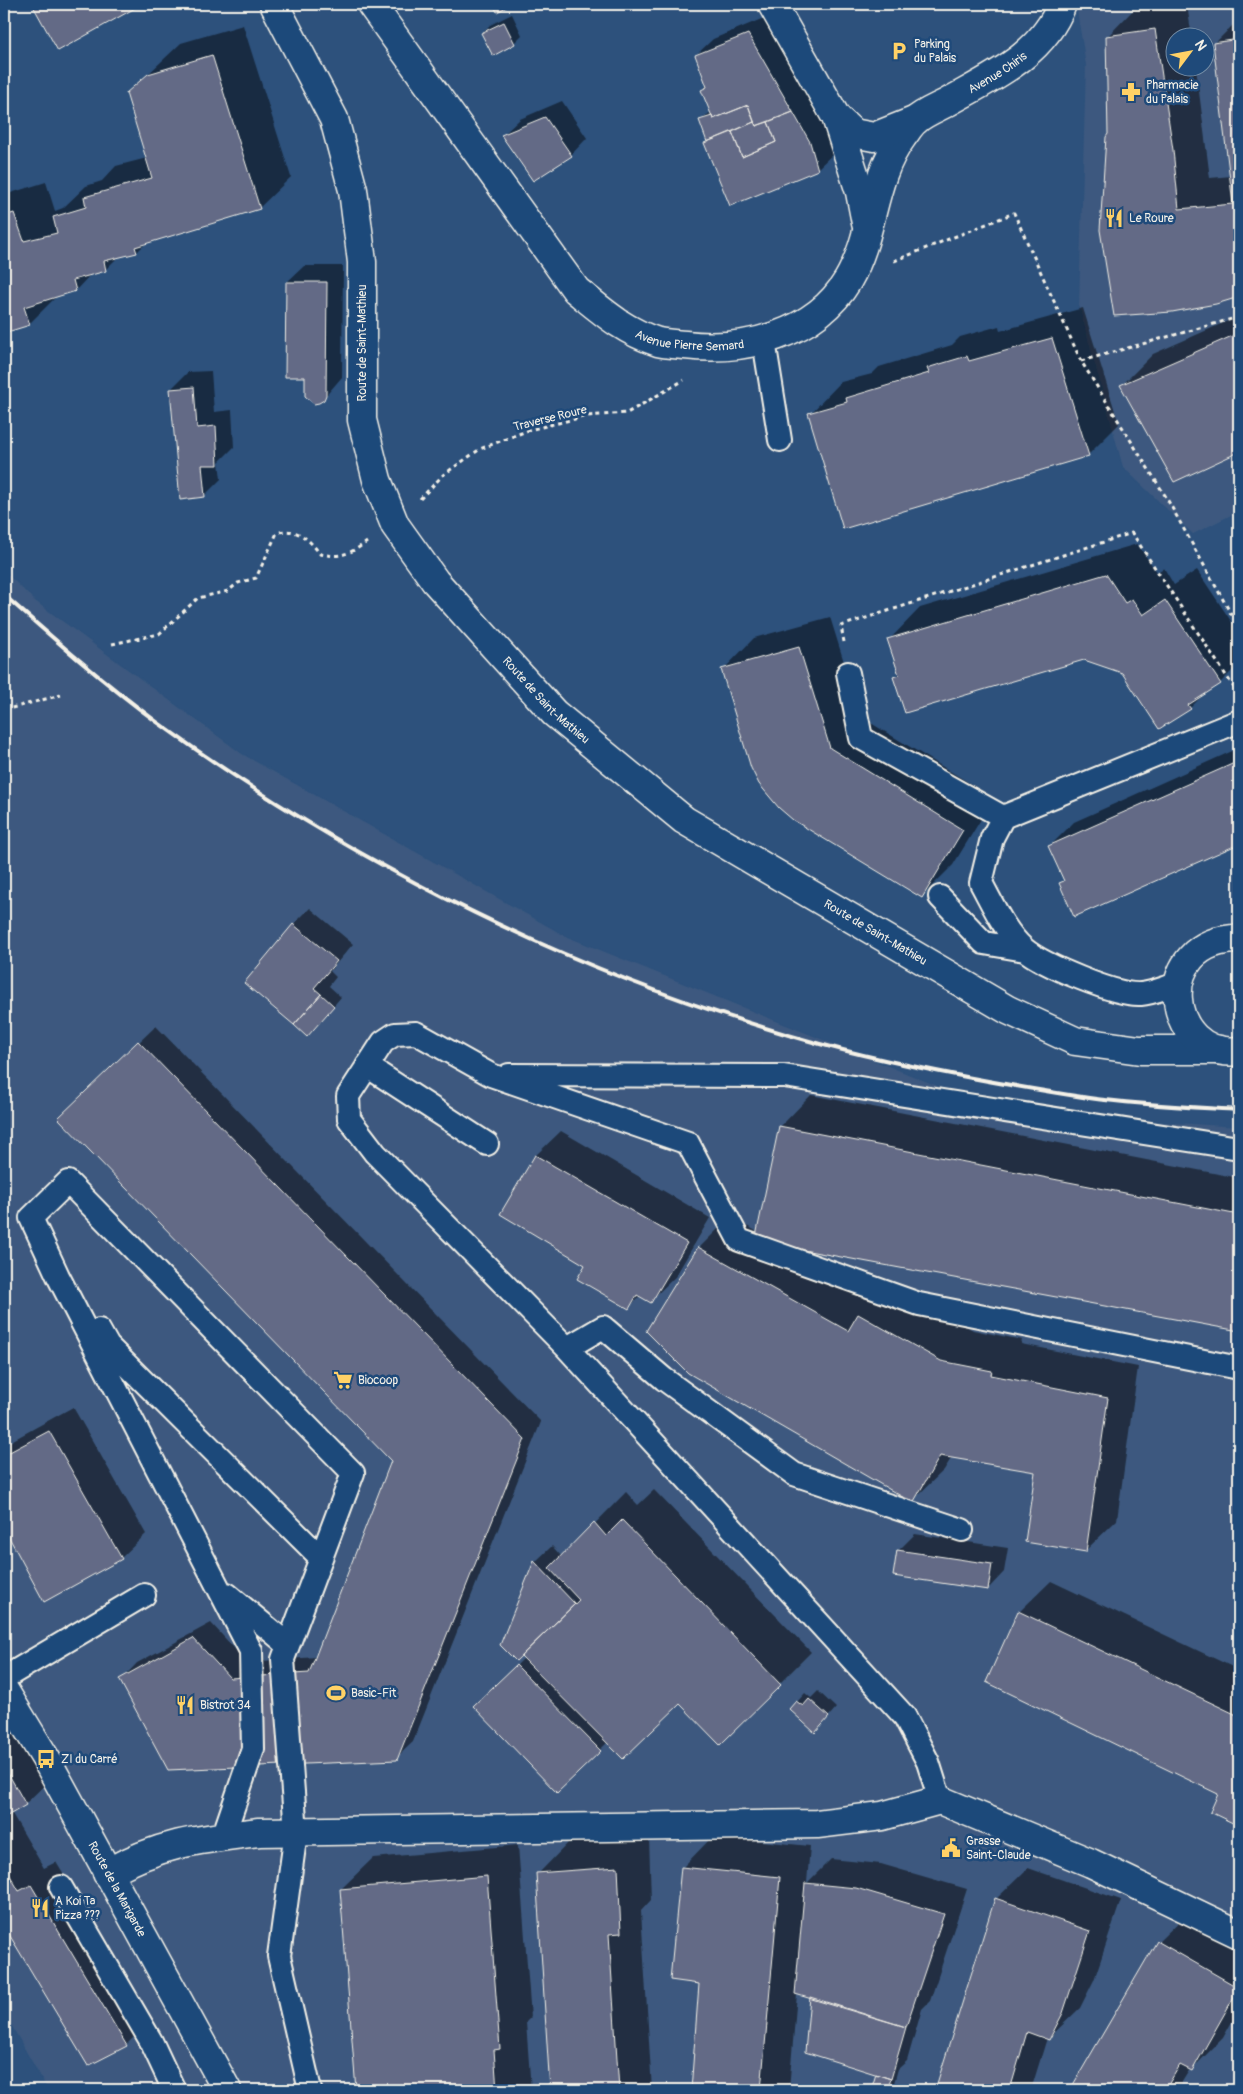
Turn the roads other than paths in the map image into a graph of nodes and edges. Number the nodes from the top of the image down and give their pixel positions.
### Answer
1 (274, 4) edge
2 (371, 4) edge
3 (772, 4) edge
4 (1062, 4) edge
5 (836, 117) junction
6 (915, 121) junction
7 (868, 232) junction
8 (764, 341) junction
9 (780, 440) dead end
10 (848, 673) dead end
11 (1239, 720) edge
12 (1003, 817) junction
13 (940, 897) dead end
14 (1239, 939) edge
15 (1025, 950) junction
16 (1178, 984) junction
17 (1230, 1051) edge
18 (367, 1066) junction
19 (491, 1075) junction
20 (487, 1144) dead end
21 (1239, 1148) edge
22 (38, 1211) junction
23 (568, 1348) junction
24 (1239, 1368) edge
25 (962, 1530) dead end
26 (321, 1558) junction
27 (218, 1587) junction
28 (144, 1595) dead end
29 (288, 1646) junction
30 (4, 1678) edge
31 (4, 1690) edge
32 (940, 1800) junction
33 (296, 1832) junction
34 (223, 1837) junction
35 (107, 1873) junction
36 (61, 1887) dead end
37 (1239, 1934) edge
38 (174, 2090) edge
39 (227, 2090) edge
40 (310, 2090) edge

1 - 17 street, Route de Saint-Mathieu
2 - 8 street, Avenue Pierre Semard
3 - 5 street
4 - 6 street, Avenue Chiris
5 - 6 street, Avenue Chiris
5 - 7 street
6 - 7 street, Avenue Chiris
7 - 8 street, Avenue Pierre Semard
8 - 9 lane
10 - 12 lane
11 - 12 lane
12 - 15 lane
13 - 15 lane
14 - 16 street
15 - 16 lane
16 - 17 street
18 - 19 lane
18 - 20 lane
18 - 23 lane
19 - 21 lane
19 - 24 lane
22 - 26 lane
22 - 26 lane
22 - 27 lane
23 - 25 lane
23 - 32 lane
26 - 29 lane
27 - 29 lane
27 - 34 lane
28 - 30 lane
29 - 33 lane
31 - 35 street, Route de la Marigarde
32 - 33 street
32 - 37 street
33 - 34 street
33 - 40 lane
34 - 35 street
35 - 39 street, Route de la Marigarde
36 - 38 lane

